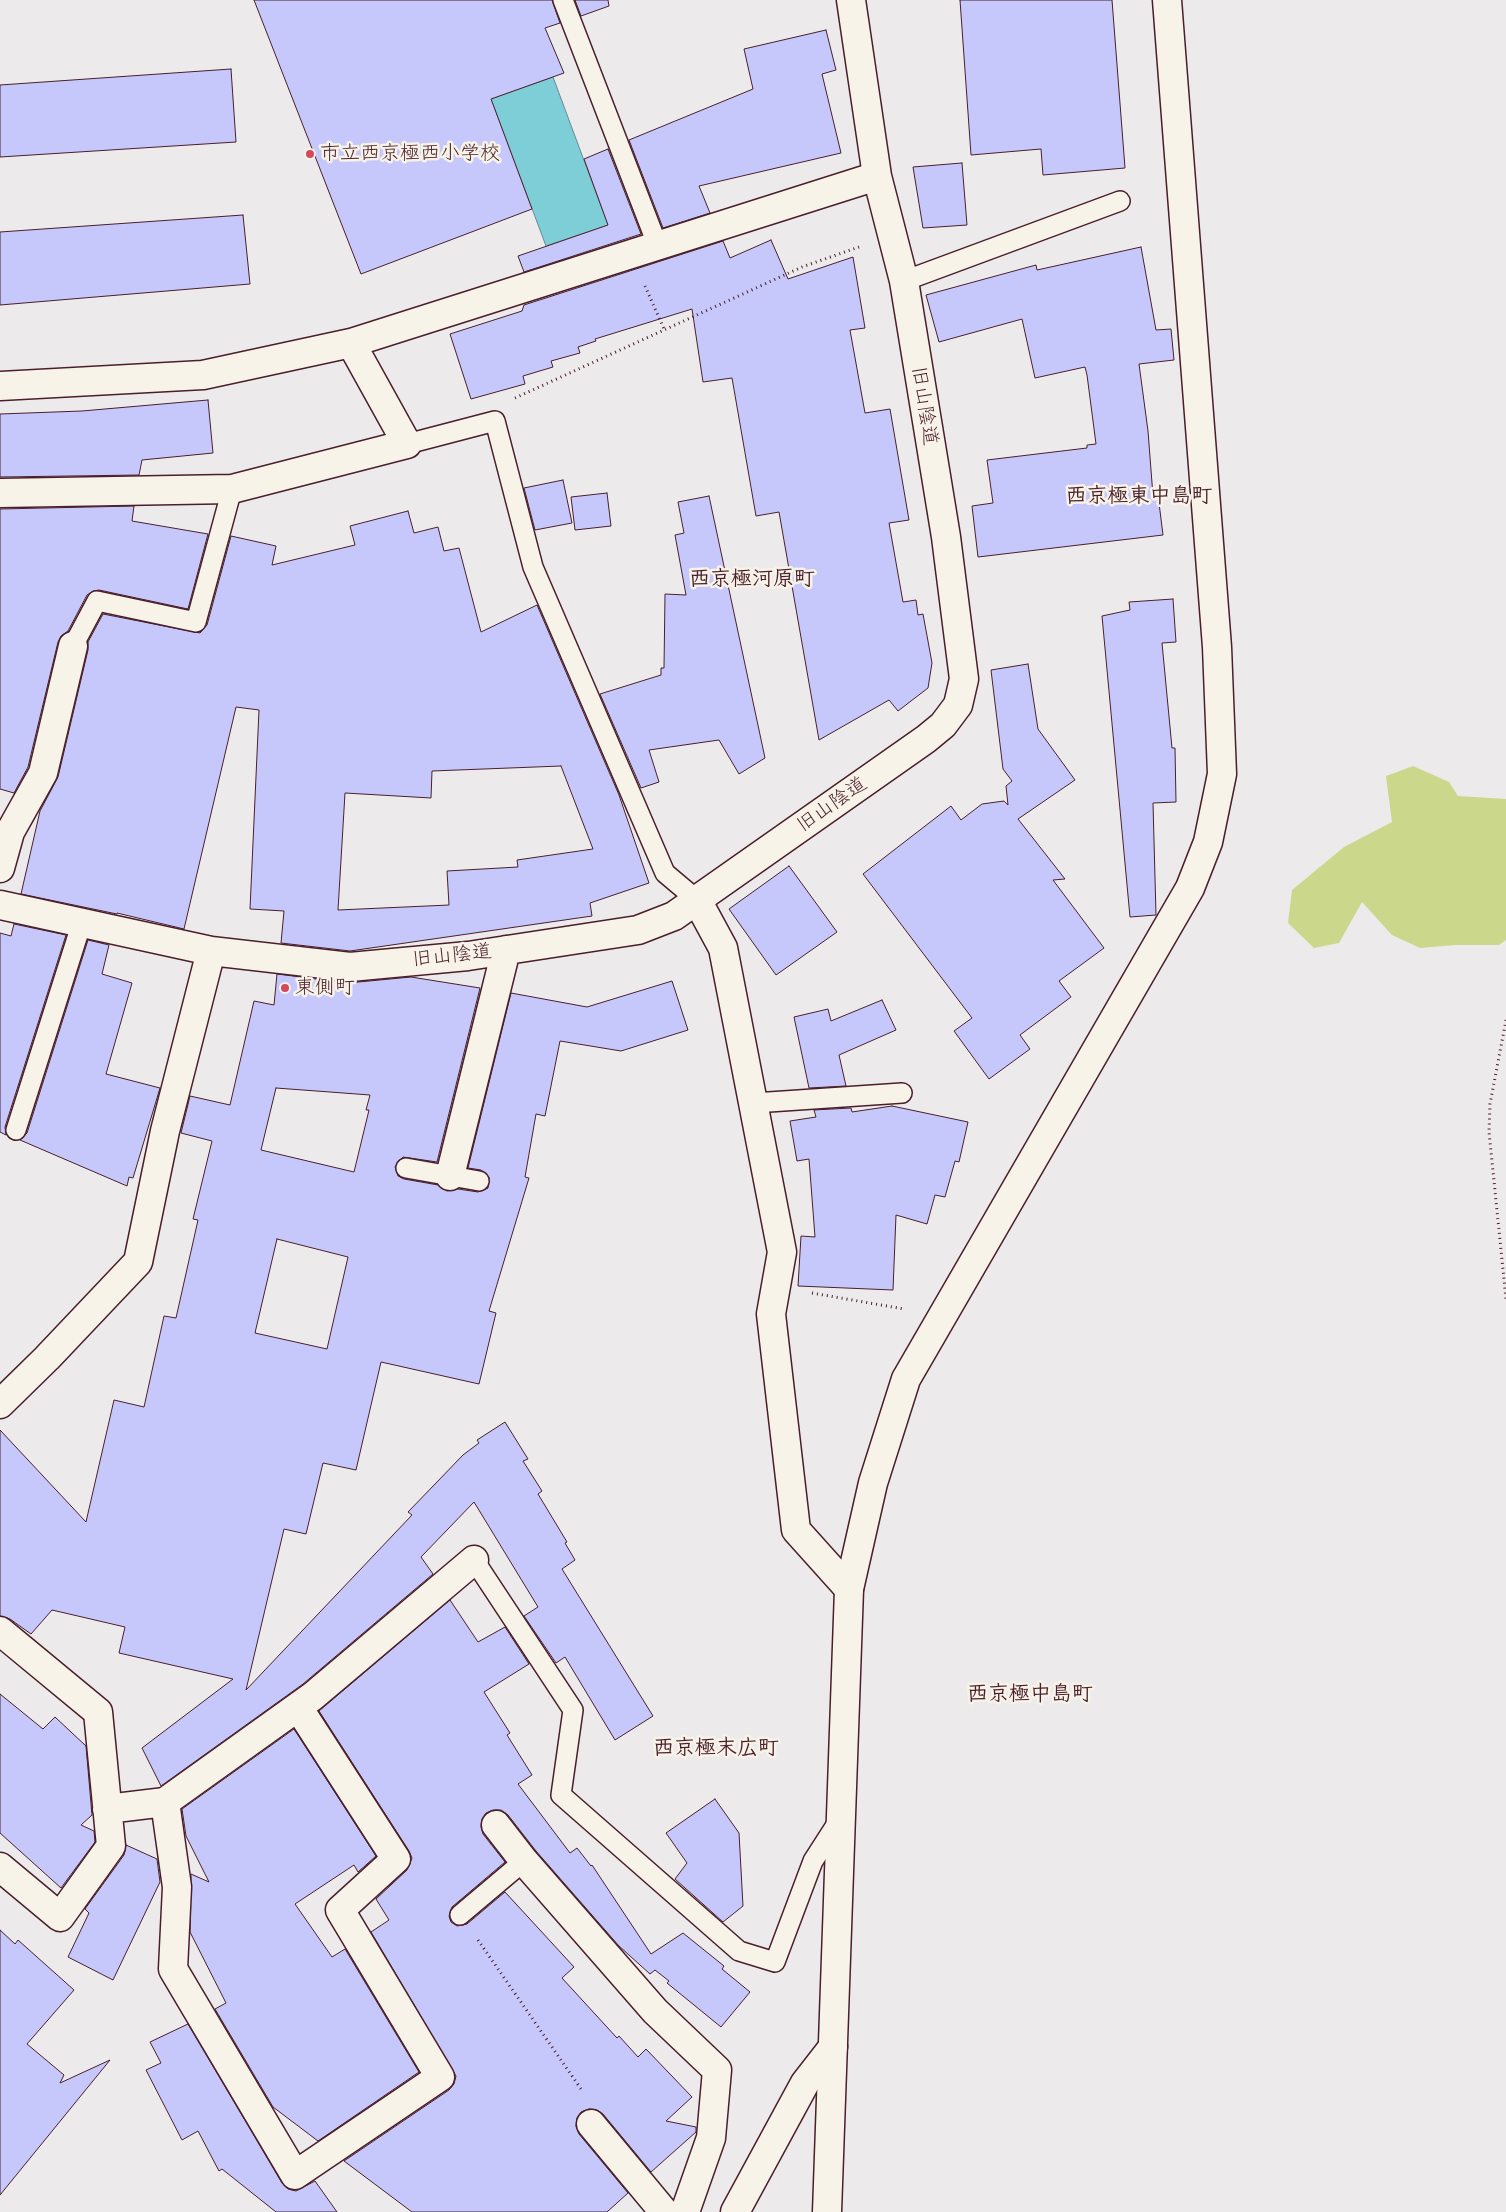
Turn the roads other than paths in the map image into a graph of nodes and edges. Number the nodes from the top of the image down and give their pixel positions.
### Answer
1 (563, 0) edge
2 (851, 0) edge
3 (1167, 0) edge
4 (878, 176) junction
5 (1120, 201) dead end
6 (657, 244) junction
7 (904, 281) junction
8 (351, 343) junction
9 (0, 386) edge
10 (407, 444) junction
11 (232, 489) junction
12 (0, 493) edge
13 (73, 646) joint
14 (0, 868) edge
15 (697, 900) junction
16 (0, 905) edge
17 (82, 922) junction
18 (506, 950) junction
19 (212, 951) junction
20 (902, 1093) dead end
21 (754, 1103) junction
22 (16, 1130) dead end
23 (406, 1168) dead end
24 (450, 1176) junction
25 (479, 1181) dead end
26 (0, 1404) edge
27 (474, 1560) joint
28 (849, 1589) junction
29 (0, 1631) edge
30 (298, 1707) junction
31 (165, 1802) junction
32 (107, 1810) junction
33 (840, 1819) junction
34 (496, 1825) dead end
35 (524, 1861) junction
36 (0, 1868) edge
37 (460, 1915) road end
38 (832, 2047) junction
39 (591, 2124) road end
40 (664, 2212) edge
41 (685, 2212) edge
42 (735, 2212) edge
43 (827, 2212) edge

1 - 6 lane
2 - 4 street, 旧山陰道
3 - 28 street
4 - 6 street
4 - 7 street, 旧山陰道
5 - 7 lane
6 - 8 street
7 - 15 street, 旧山陰道
8 - 9 street
8 - 10 street
10 - 11 street
10 - 15 lane
11 - 12 street
11 - 13 lane
13 - 14 street
15 - 18 street, 旧山陰道
15 - 21 street
16 - 17 street, 旧山陰道
17 - 19 street, 旧山陰道
17 - 22 lane
18 - 19 street, 旧山陰道
18 - 24 street
19 - 26 street
20 - 21 lane
21 - 28 street
23 - 24 lane
24 - 25 lane
27 - 30 street
27 - 33 lane
28 - 33 street
29 - 32 street
30 - 31 street
30 - 31 street
31 - 32 street
32 - 36 street
33 - 38 street
34 - 35 street
35 - 37 lane
35 - 41 street
38 - 42 street
38 - 43 street
39 - 40 street

